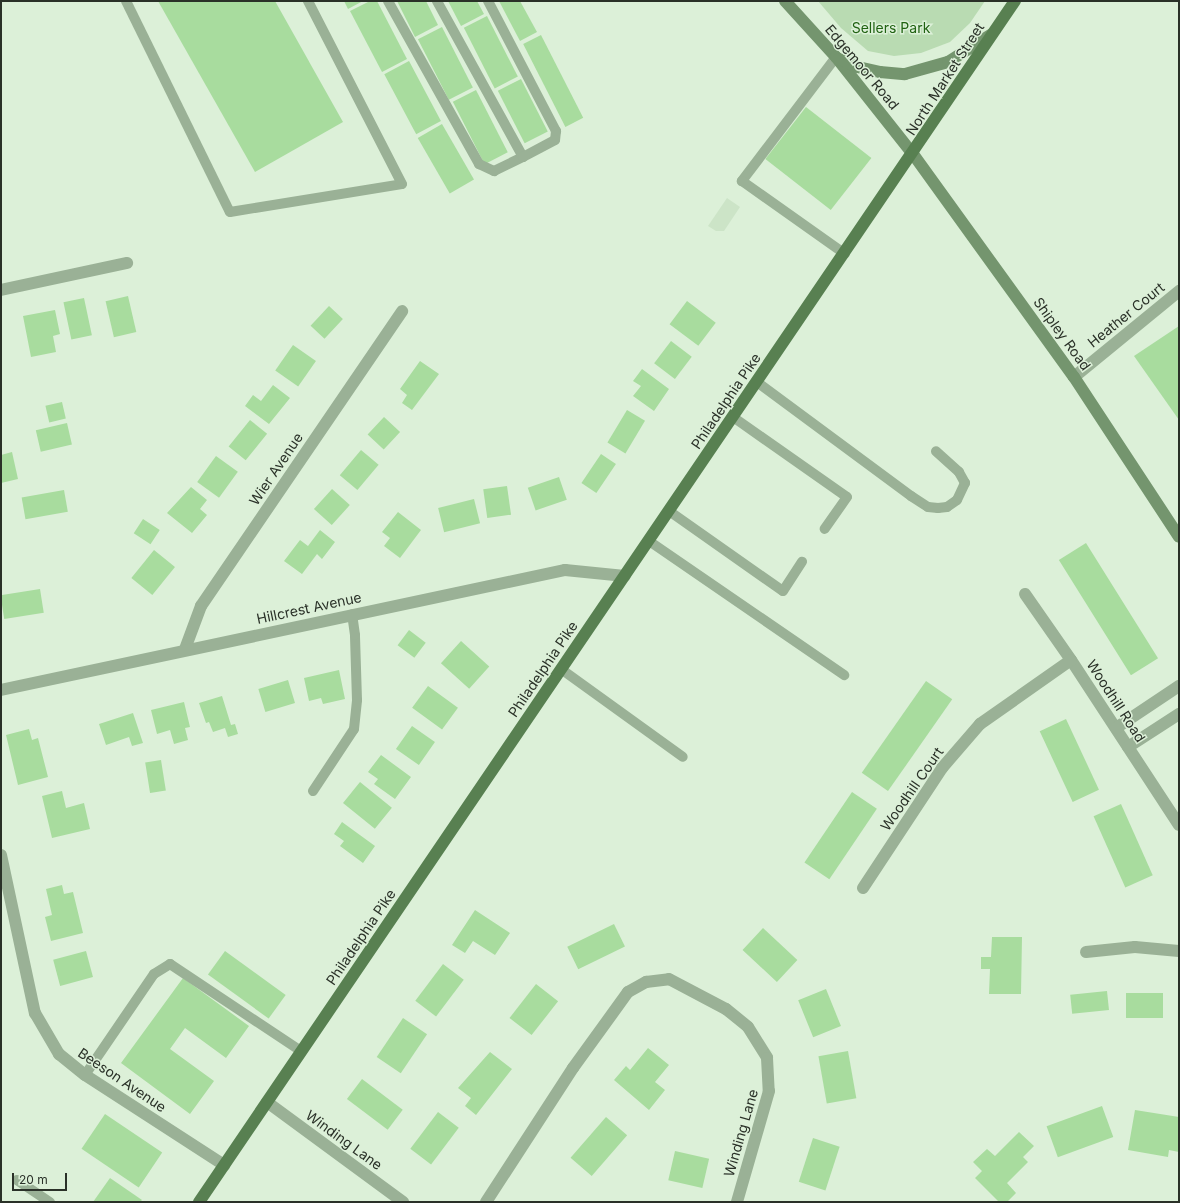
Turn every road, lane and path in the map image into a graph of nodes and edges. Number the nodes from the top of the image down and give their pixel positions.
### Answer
1 (126, 1) edge
2 (308, 1) edge
3 (388, 1) edge
4 (437, 1) edge
5 (488, 1) edge
6 (785, 1) edge
7 (1015, 1) edge
8 (992, 34) junction
9 (836, 57) junction
10 (913, 154) junction
11 (523, 157) junction
12 (845, 254) junction
13 (127, 263) dead end
14 (1, 290) edge
15 (1179, 291) edge
16 (402, 311) dead end
17 (1074, 377) junction
18 (758, 382) junction
19 (733, 417) junction
20 (936, 451) dead end
21 (669, 511) junction
22 (825, 529) dead end
23 (1179, 537) edge
24 (649, 541) junction
25 (802, 562) dead end
26 (625, 576) junction
27 (1025, 594) dead end
28 (352, 614) junction
29 (185, 649) junction
30 (1071, 660) junction
31 (561, 669) junction
32 (844, 675) dead end
33 (1179, 686) edge
34 (1, 690) edge
35 (1179, 714) edge
36 (1116, 728) junction
37 (1128, 747) junction
38 (683, 757) dead end
39 (313, 791) dead end
40 (1179, 826) edge
41 (1, 854) edge
42 (864, 888) dead end
43 (1179, 951) edge
44 (1086, 952) dead end
45 (301, 1051) junction
46 (85, 1075) junction
47 (267, 1102) junction
48 (224, 1165) junction
49 (17, 1180) dead end
50 (50, 1202) edge
51 (199, 1202) edge
52 (403, 1202) edge
53 (486, 1202) edge
54 (737, 1202) edge

1 - 2 lane
3 - 11 lane
4 - 11 lane
5 - 11 lane
6 - 9 main road, Edgemoor Road
7 - 8 main road, North Market Street
8 - 9 main road
8 - 10 main road, North Market Street
9 - 10 main road, Edgemoor Road
9 - 12 lane
10 - 12 main road, Philadelphia Pike
10 - 17 main road, Shipley Road
12 - 18 main road, Philadelphia Pike
13 - 14 street
15 - 17 street, Heather Court
16 - 29 street, Wier Avenue
17 - 23 main road, Shipley Road
18 - 19 main road, Philadelphia Pike
18 - 20 lane
19 - 21 main road, Philadelphia Pike
19 - 22 lane
21 - 24 main road, Philadelphia Pike
21 - 25 lane
24 - 26 main road, Philadelphia Pike
24 - 32 lane
26 - 28 street, Hillcrest Avenue
26 - 31 main road, Philadelphia Pike
27 - 30 street, Woodhill Road
28 - 29 street, Hillcrest Avenue
28 - 39 lane
29 - 34 street, Hillcrest Avenue
30 - 36 street, Woodhill Road
30 - 42 street, Woodhill Court
31 - 38 lane
31 - 45 main road, Philadelphia Pike
33 - 36 street
35 - 37 street
36 - 37 street, Woodhill Road
37 - 40 street, Woodhill Road
41 - 46 street, Beeson Avenue
43 - 44 street
45 - 46 lane
45 - 47 main road, Philadelphia Pike
46 - 48 street, Beeson Avenue
47 - 48 main road, Philadelphia Pike
47 - 52 street, Winding Lane
48 - 51 main road, Philadelphia Pike
49 - 50 lane
53 - 54 street, Winding Lane

